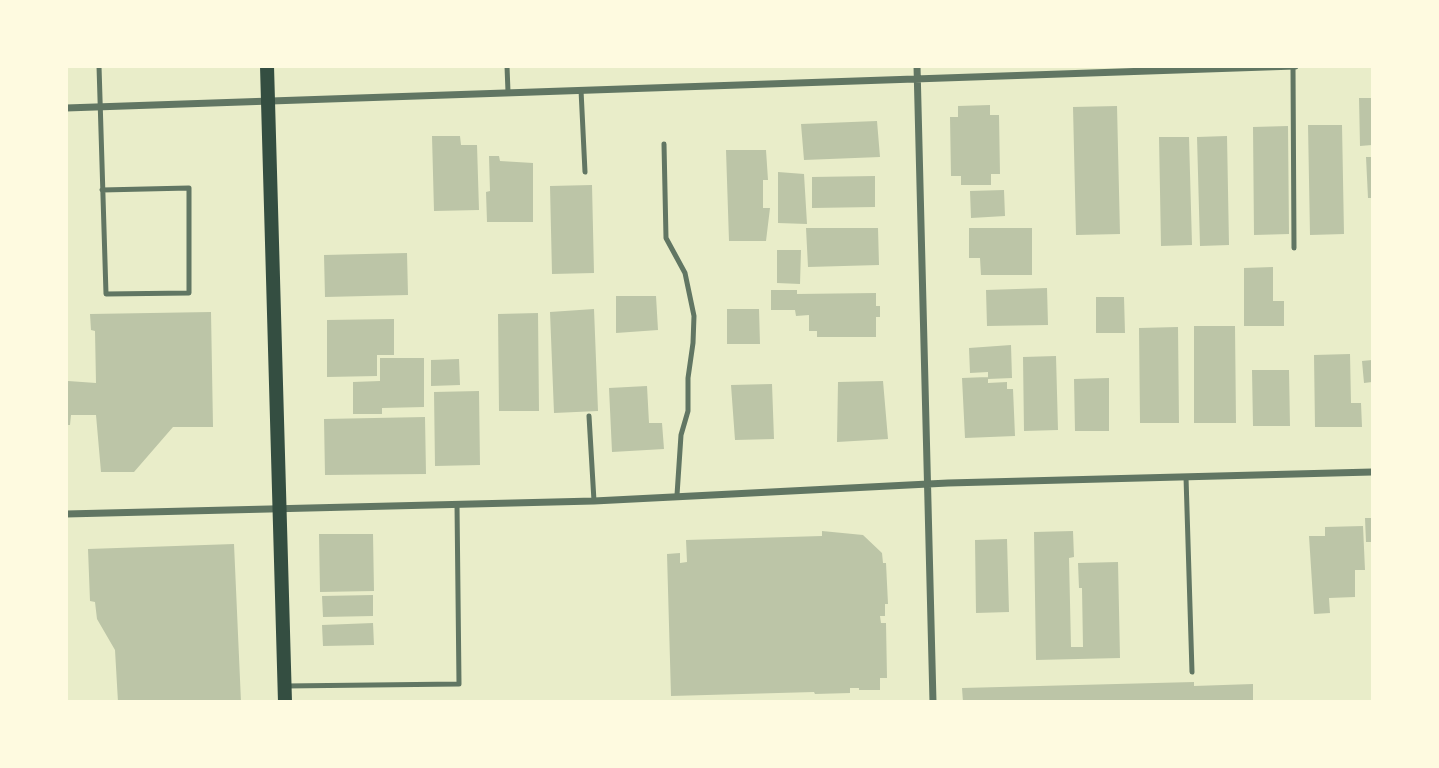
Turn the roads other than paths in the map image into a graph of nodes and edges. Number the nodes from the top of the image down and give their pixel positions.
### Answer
1 (99, 66) edge
2 (267, 66) edge
3 (508, 66) edge
4 (918, 66) edge
5 (1294, 66) edge
6 (1187, 69) edge
7 (918, 79) junction
8 (582, 90) junction
9 (508, 92) junction
10 (268, 100) junction
11 (100, 107) junction
12 (66, 108) edge
13 (664, 144) dead end
14 (585, 172) dead end
15 (102, 190) junction
16 (1294, 248) dead end
17 (589, 416) dead end
18 (1373, 472) edge
19 (1186, 477) junction
20 (929, 484) junction
21 (677, 495) junction
22 (594, 501) junction
23 (457, 504) junction
24 (280, 508) junction
25 (66, 514) edge
26 (1192, 672) dead end
27 (284, 686) junction
28 (285, 702) edge
29 (933, 702) edge

1 - 11 lane
2 - 10 main road
3 - 9 lane
4 - 7 street
5 - 6 street
5 - 16 lane
6 - 7 street
7 - 8 street
7 - 20 street
8 - 9 street
8 - 14 lane
9 - 10 street
10 - 11 street
10 - 24 main road
11 - 12 street
11 - 15 lane
13 - 21 lane
15 - 15 lane
17 - 22 lane
18 - 19 street
19 - 20 street
19 - 26 lane
20 - 21 street
20 - 29 street
21 - 22 street
22 - 23 street
23 - 24 street
23 - 27 lane
24 - 25 street
24 - 27 main road
27 - 28 main road

